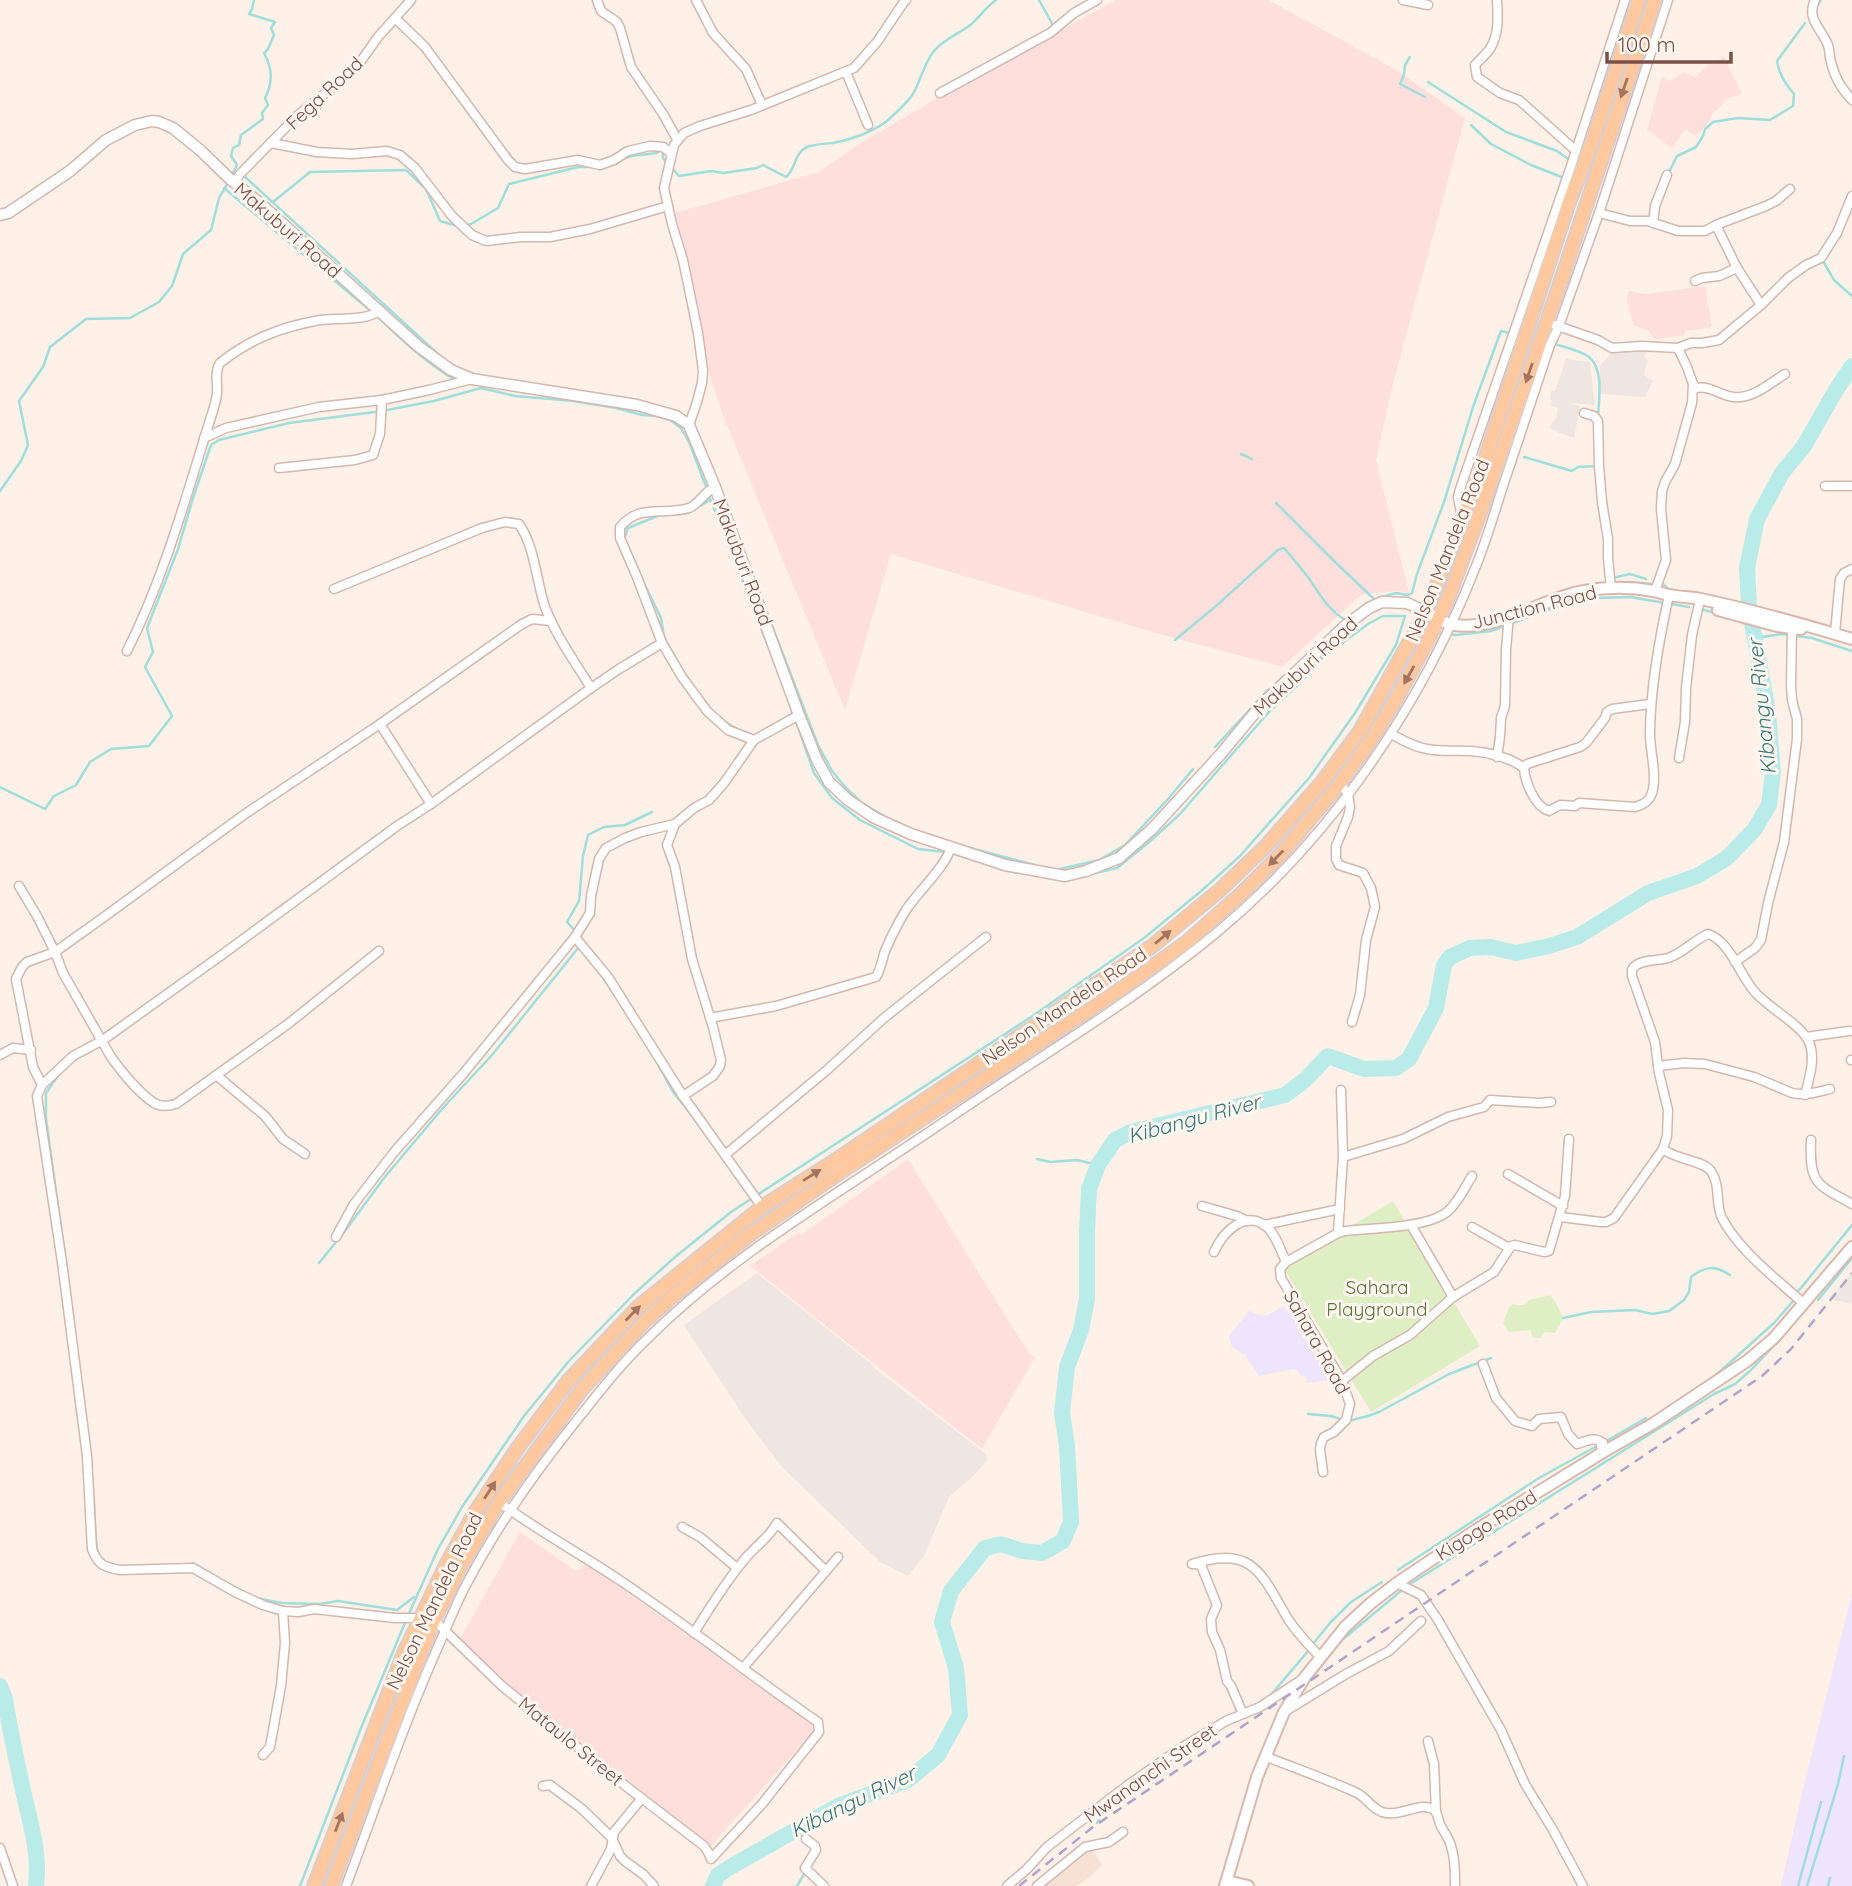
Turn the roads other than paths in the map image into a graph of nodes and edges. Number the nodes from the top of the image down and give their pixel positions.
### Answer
1 (411, 0) edge
2 (597, 0) edge
3 (696, 0) edge
4 (906, 0) edge
5 (1097, 0) edge
6 (1403, 0) edge
7 (1497, 0) edge
8 (1625, 0) edge
9 (1640, 0) edge
10 (1655, 0) edge
11 (1668, 0) edge
12 (1815, 0) edge
13 (1428, 5) dead end
14 (396, 18) junction
15 (846, 72) junction
16 (940, 93) dead end
17 (1852, 100) edge
18 (762, 105) junction
19 (868, 125) dead end
20 (677, 139) junction
21 (271, 143) junction
22 (1575, 149) junction
23 (671, 153) junction
24 (1667, 175) dead end
25 (234, 183) junction
26 (1790, 189) dead end
27 (1852, 196) edge
28 (668, 206) junction
29 (1598, 213) junction
30 (0, 215) edge
31 (1653, 223) junction
32 (1716, 225) junction
33 (1737, 268) junction
34 (1695, 281) dead end
35 (1760, 305) junction
36 (379, 311) junction
37 (1553, 324) junction
38 (1678, 348) junction
39 (1785, 374) dead end
40 (472, 379) junction
41 (1693, 384) junction
42 (382, 400) junction
43 (1584, 412) dead end
44 (689, 425) junction
45 (204, 438) junction
46 (279, 468) dead end
47 (1825, 486) dead end
48 (1852, 486) edge
49 (715, 487) junction
50 (1462, 520) junction
51 (1852, 569) edge
52 (334, 589) dead end
53 (1611, 589) junction
54 (1655, 591) junction
55 (1669, 595) junction
56 (1687, 597) junction
57 (1699, 604) junction
58 (1426, 612) junction
59 (1737, 612) junction
60 (1509, 615) junction
61 (1437, 619) junction
62 (551, 621) junction
63 (1777, 622) junction
64 (1451, 624) junction
65 (1792, 628) junction
66 (1830, 632) junction
67 (1852, 639) edge
68 (662, 643) junction
69 (127, 651) dead end
70 (591, 688) junction
71 (1650, 704) junction
72 (799, 715) junction
73 (380, 724) junction
74 (1391, 734) junction
75 (754, 740) junction
76 (1497, 757) junction
77 (1679, 758) dead end
78 (1524, 768) junction
79 (1344, 788) junction
80 (431, 804) junction
81 (675, 824) junction
82 (951, 847) junction
83 (19, 886) dead end
84 (575, 937) junction
85 (986, 937) dead end
86 (55, 951) junction
87 (379, 951) dead end
88 (1735, 962) junction
89 (710, 1018) junction
90 (1352, 1022) dead end
91 (1849, 1031) dead end
92 (1806, 1037) junction
93 (103, 1040) junction
94 (31, 1050) junction
95 (0, 1055) edge
96 (1658, 1066) junction
97 (216, 1075) junction
98 (42, 1085) junction
99 (1830, 1089) dead end
100 (1341, 1090) dead end
101 (1805, 1095) junction
102 (683, 1096) junction
103 (1551, 1102) dead end
104 (1569, 1139) dead end
105 (1811, 1140) dead end
106 (1663, 1149) junction
107 (305, 1154) dead end
108 (725, 1155) junction
109 (1343, 1157) junction
110 (1508, 1174) dead end
111 (1472, 1175) dead end
112 (1852, 1204) edge
113 (1202, 1206) dead end
114 (1563, 1206) junction
115 (762, 1207) junction
116 (1340, 1209) junction
117 (1560, 1217) junction
118 (1247, 1221) junction
119 (1411, 1225) junction
120 (1264, 1226) junction
121 (1472, 1227) dead end
122 (1338, 1233) junction
123 (335, 1237) dead end
124 (1852, 1247) edge
125 (1509, 1248) junction
126 (1214, 1252) dead end
127 (1286, 1262) junction
128 (1453, 1297) junction
129 (1804, 1304) junction
130 (1483, 1364) dead end
131 (568, 1381) junction
132 (1342, 1381) junction
133 (582, 1389) junction
134 (1605, 1451) junction
135 (1324, 1472) dead end
136 (504, 1506) junction
137 (682, 1527) dead end
138 (838, 1557) dead end
139 (737, 1569) junction
140 (826, 1571) junction
141 (1397, 1583) junction
142 (283, 1611) junction
143 (427, 1619) junction
144 (1422, 1621) dead end
145 (445, 1631) junction
146 (694, 1633) junction
147 (1320, 1657) junction
148 (743, 1668) junction
149 (1306, 1676) junction
150 (1284, 1712) junction
151 (1243, 1714) junction
152 (1428, 1741) dead end
153 (263, 1755) dead end
154 (1267, 1757) junction
155 (543, 1786) dead end
156 (642, 1798) junction
157 (1436, 1812) junction
158 (1122, 1832) dead end
159 (612, 1838) junction
160 (806, 1839) dead end
161 (0, 1848) edge
162 (1226, 1884) edge
163 (13, 1886) edge
164 (314, 1886) edge
165 (331, 1886) edge
166 (346, 1886) edge
167 (591, 1886) edge
168 (654, 1886) edge
169 (824, 1886) edge
170 (1007, 1886) edge
171 (1037, 1886) edge
172 (1248, 1886) edge
173 (1455, 1886) edge
174 (1583, 1886) edge

1 - 14 street, Fega Road
2 - 20 street
3 - 18 street
4 - 15 street
5 - 16 street
6 - 13 street
7 - 22 street
8 - 22 street
9 - 50 main road, Nelson Mandela Road
10 -> 37 main road, Nelson Mandela Road
11 - 29 street
12 - 17 street
14 - 21 street, Fega Road
14 - 23 street
15 - 18 street
15 - 19 street
18 - 20 street
20 - 23 street
21 - 25 street, Fega Road
21 - 28 street
22 - 50 street
23 - 28 street
24 - 31 street
25 - 30 street, Makuburi Road
25 - 36 street, Makuburi Road
26 - 32 street
27 - 35 street
28 - 44 street
29 - 31 street
29 - 37 street
31 - 32 street
32 - 33 street
33 - 34 street
33 - 35 street
35 - 38 street
36 - 40 street, Makuburi Road
36 - 45 street
37 - 38 street
37 -> 61 main road, Nelson Mandela Road
37 - 64 street
38 - 41 street
39 - 41 street
40 - 42 street
40 - 44 street, Makuburi Road
41 - 54 street
42 - 45 street
42 - 46 street
43 - 53 street
44 - 49 street, Makuburi Road
45 - 69 street
47 - 48 street
49 - 68 street
49 - 72 street, Makuburi Road
50 - 58 main road, Nelson Mandela Road
51 - 66 street
52 - 62 street
53 - 54 main road, Junction Road
53 - 60 main road, Junction Road
54 - 55 main road, Junction Road
55 - 56 main road, Junction Road
55 - 71 street
56 - 57 main road, Junction Road
56 - 59 main road, Junction Road
57 - 59 main road, Junction Road
57 - 77 street
58 - 61 main road, Junction Road
58 - 82 street, Makuburi Road
115 -> 58 main road, Nelson Mandela Road
59 - 63 main road
60 - 64 main road, Junction Road
60 - 76 street
61 - 64 main road, Junction Road
61 -> 79 main road, Nelson Mandela Road
62 - 70 street
62 - 73 street
63 - 65 main road
63 - 66 main road
64 - 74 street
65 - 66 main road
65 - 88 street
66 - 67 main road
68 - 70 street
68 - 75 street
70 - 80 street
71 - 78 street
71 - 78 street
72 - 75 street
72 - 82 street, Makuburi Road
73 - 80 street
73 - 86 street
74 - 76 street
74 - 79 street
75 - 81 street
76 - 78 street
79 - 90 street
79 -> 133 main road, Nelson Mandela Road
79 - 136 street
80 - 93 street
81 - 84 street
81 - 89 street
82 - 89 street
83 - 86 street
84 - 102 street
84 - 123 street
85 - 108 street
86 - 93 street
86 - 94 street
87 - 97 street
88 - 92 street
88 - 96 street
89 - 102 street
91 - 92 street
92 - 101 street
93 - 97 street
93 - 98 street
94 - 95 street
94 - 98 street
96 - 101 street
96 - 106 street
97 - 107 street
98 - 142 street
99 - 101 street
100 - 109 street
102 - 108 street
103 - 109 street
104 - 114 street
105 - 112 street
106 - 117 street
106 - 129 street
108 - 115 street
109 - 116 street
110 - 114 street
111 - 119 street, Sahara Road
113 - 118 street
114 - 117 street
131 -> 115 main road, Nelson Mandela Road
116 - 120 street
116 - 122 street
117 - 125 street
118 - 120 street
118 - 126 street
119 - 122 street, Sahara Road
119 - 128 street
120 - 127 street
121 - 125 street
122 - 127 street, Sahara Road
124 - 129 main road, Kigogo Road
125 - 128 street
127 - 132 street, Sahara Road
128 - 132 street
129 - 134 main road, Kigogo Road
130 - 134 street
131 - 133 main road
143 -> 131 main road, Nelson Mandela Road
132 - 135 street, Sahara Road
133 - 136 main road, Nelson Mandela Road
134 - 141 main road, Kigogo Road
136 - 143 main road, Nelson Mandela Road
136 - 145 street
136 - 146 street
137 - 139 street
138 - 140 street
139 - 140 street
139 - 146 street
140 - 148 street
141 - 147 main road, Kigogo Road
141 - 174 street
142 - 143 street
142 - 153 street
143 - 145 street, Mataulo Street
164 -> 143 main road, Nelson Mandela Road
143 - 165 main road, Nelson Mandela Road
144 - 150 street
145 - 156 street, Mataulo Street
145 - 166 street
146 - 148 street
147 - 149 main road, Kigogo Road
147 - 151 street
148 - 156 street, Mataulo Street
149 - 150 main road, Kigogo Road
149 - 151 street, Mwananchi Street
150 - 154 main road, Kigogo Road
151 - 170 street, Mwananchi Street
152 - 157 street
154 - 157 street
154 - 162 main road, Kigogo Road
155 - 159 street
156 - 159 street
157 - 173 street
158 - 171 street
159 - 167 street
159 - 168 street
160 - 169 street
161 - 163 street
162 - 172 main road

